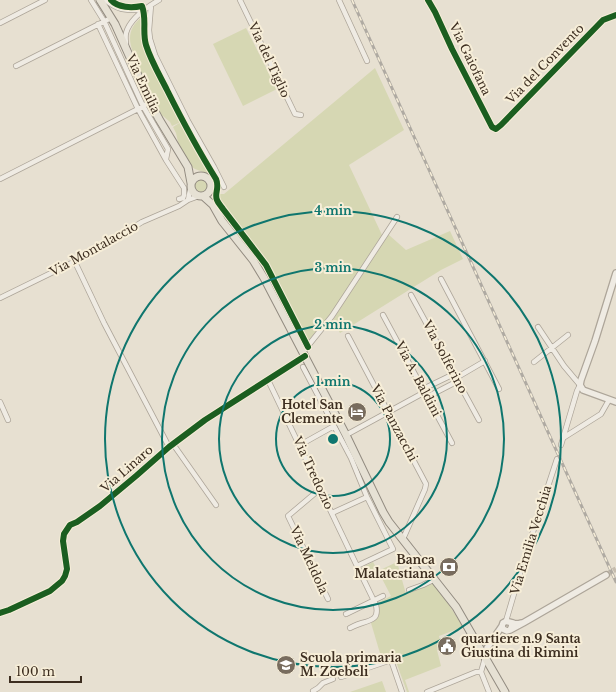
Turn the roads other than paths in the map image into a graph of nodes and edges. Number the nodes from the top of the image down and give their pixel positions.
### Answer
1 (45, 0) edge
2 (91, 0) edge
3 (100, 0) edge
4 (105, 0) edge
5 (159, 0) edge
6 (240, 0) edge
7 (339, 0) edge
8 (428, 0) edge
9 (151, 5) junction
10 (143, 10) junction
11 (616, 15) edge
12 (111, 18) junction
13 (104, 21) junction
14 (0, 23) edge
15 (98, 24) junction
16 (126, 49) junction
17 (121, 58) junction
18 (115, 60) junction
19 (367, 61) dead end
20 (16, 66) dead end
21 (133, 84) junction
22 (127, 87) junction
23 (150, 102) junction
24 (143, 106) junction
25 (138, 109) junction
26 (301, 115) dead end
27 (492, 127) joint
28 (157, 130) junction
29 (151, 133) junction
30 (166, 160) junction
31 (188, 166) junction
32 (203, 176) junction
33 (0, 179) edge
34 (191, 184) junction
35 (224, 187) dead end
36 (210, 190) junction
37 (201, 196) junction
38 (179, 199) dead end
39 (188, 200) junction
40 (213, 205) junction
41 (397, 217) dead end
42 (75, 262) junction
43 (616, 273) edge
44 (441, 279) dead end
45 (615, 281) edge
46 (411, 294) dead end
47 (0, 298) edge
48 (384, 315) dead end
49 (538, 327) dead end
50 (568, 335) dead end
51 (348, 336) dead end
52 (552, 348) junction
53 (304, 354) junction
54 (485, 361) junction
55 (534, 362) dead end
56 (303, 367) dead end
57 (456, 378) junction
58 (268, 380) junction
59 (580, 385) junction
60 (499, 389) dead end
61 (425, 393) junction
62 (609, 400) junction
63 (0, 402) edge
64 (616, 402) edge
65 (388, 412) junction
66 (8, 420) dead end
67 (479, 420) dead end
68 (334, 426) junction
69 (346, 435) junction
70 (563, 438) junction
71 (452, 443) dead end
72 (171, 445) junction
73 (300, 445) junction
74 (561, 445) dead end
75 (353, 457) junction
76 (557, 459) dead end
77 (320, 488) junction
78 (367, 497) junction
79 (216, 505) dead end
80 (332, 513) junction
81 (389, 522) junction
82 (382, 526) junction
83 (403, 539) junction
84 (357, 566) junction
85 (606, 575) tunnel mouth
86 (435, 579) junction
87 (409, 590) dead end
88 (383, 596) dead end
89 (328, 599) dead end
90 (374, 600) junction
91 (0, 613) edge
92 (346, 614) dead end
93 (509, 622) junction
94 (523, 624) junction
95 (502, 626) junction
96 (350, 628) dead end
97 (509, 630) junction
98 (495, 637) junction
99 (485, 658) junction
100 (480, 672) junction
101 (341, 677) dead end
102 (333, 679) dead end
103 (312, 692) edge
104 (402, 692) edge
105 (427, 692) edge
106 (489, 692) edge
107 (505, 692) edge

1 - 14 street
2 - 13 street
3 - 12 main road, Via Emilia
4 - 10 street
5 - 9 street
6 - 26 street, Via del Tiglio
7 - 19 street
8 - 27 street, Via Gaiofana
9 - 10 street
9 - 35 street
10 - 16 street
11 - 27 street, Via del Convento
12 - 13 street
12 - 16 main road, Via Emilia
13 - 15 street
13 - 17 street
15 - 18 street
15 - 20 street
16 - 23 main road, Via Emilia
17 - 18 street
17 - 21 street
18 - 22 street
21 - 22 street
21 - 24 street
22 - 25 street
23 - 24 street
23 - 31 main road, Via Emilia
24 - 25 street
24 - 28 street
25 - 29 street
25 - 33 street
28 - 29 street
28 - 30 street
29 - 30 street
30 - 38 street
31 - 32 main road, Via Emilia
31 - 34 main road, Via Emilia
32 - 34 main road
32 - 36 main road, Via Emilia
34 - 37 main road, Via Emilia
34 - 39 street
36 - 37 main road
36 - 40 main road, Via Emilia
37 - 39 street, Via Montalaccio
37 - 40 main road, Via Emilia
39 - 42 street, Via Montalaccio
40 - 53 main road, Via Emilia
41 - 53 street, Via Linaro
42 - 47 street, Via Montalaccio
42 - 72 street, Via Linaro
43 - 45 street
44 - 54 street
45 - 59 street
46 - 57 street, Via Solferino
48 - 61 street, Via A. Baldini
49 - 52 street
50 - 52 street
51 - 65 street, Via Panzacchi
52 - 55 street
52 - 59 street
53 - 58 street, Via Linaro
53 - 69 main road, Via Emilia
54 - 57 street
54 - 60 street
56 - 68 street, Via Emilia
57 - 61 street
57 - 61 street
57 - 67 street, Via Solferino
58 - 72 street, Via Linaro
58 - 73 street, Via Tredozio
59 - 62 street
59 - 70 street
61 - 65 street
61 - 71 street, Via A. Baldini
62 - 64 street
62 - 70 street
63 - 66 street
65 - 69 street
65 - 83 street, Via Panzacchi
68 - 73 street
68 - 75 street, Via Emilia
69 - 75 main road, Via Emilia
70 - 74 street
72 - 79 street
72 - 91 street, Via Linaro
73 - 77 street, Via Tredozio
75 - 78 street, Via Emilia
75 - 81 main road, Via Emilia
76 - 93 street, Via Emilia Vecchia
77 - 80 street, Via Tredozio
77 - 89 street, Via Meldola
78 - 80 street
78 - 82 street, Via Emilia
80 - 84 street, Via Tredozio
81 - 82 street
81 - 83 main road, Via Emilia
82 - 84 street
83 - 86 main road, Via Emilia
84 - 90 street, Via Tredozio
85 - 94 street
86 - 87 street
86 - 99 main road, Via Emilia
88 - 90 street
90 - 92 street
90 - 96 street, Via Tredozio
93 - 94 street
93 - 95 street, Via Emilia Vecchia
93 - 97 street, Via Emilia Vecchia
94 - 97 street
95 - 97 street
95 - 98 street, Via Emilia Vecchia
97 - 98 street
98 - 99 street, Via Emilia Vecchia
99 - 100 street
99 - 107 main road, Via Emilia
100 - 105 street
100 - 106 street
101 - 104 street
102 - 103 street

